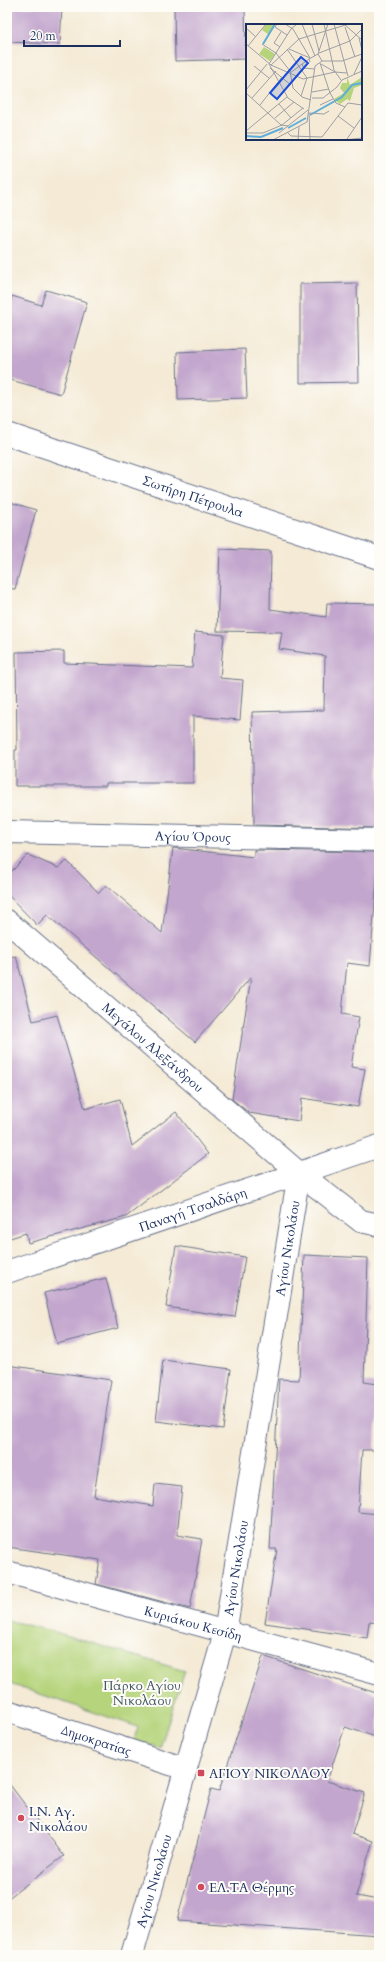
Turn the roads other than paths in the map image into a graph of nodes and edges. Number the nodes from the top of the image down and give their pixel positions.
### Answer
1 (7, 434) edge
2 (379, 558) edge
3 (7, 832) edge
4 (379, 840) edge
5 (7, 921) edge
6 (379, 1146) edge
7 (299, 1173) junction
8 (379, 1225) edge
9 (7, 1272) edge
10 (7, 1572) edge
11 (225, 1633) junction
12 (379, 1674) edge
13 (7, 1711) edge
14 (186, 1769) junction
15 (132, 1955) edge

1 - 2 street, Σωτήρη Πέτρουλα
3 - 4 street, Αγίου Όρους
5 - 7 street, Μεγάλου Αλεξάνδρου
6 - 7 street, Παναγή Τσαλδάρη
7 - 8 street, Μεγάλου Αλεξάνδρου
7 - 9 street, Παναγή Τσαλδάρη
7 - 11 street, Αγίου Νικολάου
10 - 11 street, Κυριάκου Κεσίδη
11 - 12 street, Κυριάκου Κεσίδη
11 - 14 street, Αγίου Νικολάου
13 - 14 street, Δημοκρατίας
14 - 15 street, Αγίου Νικολάου

